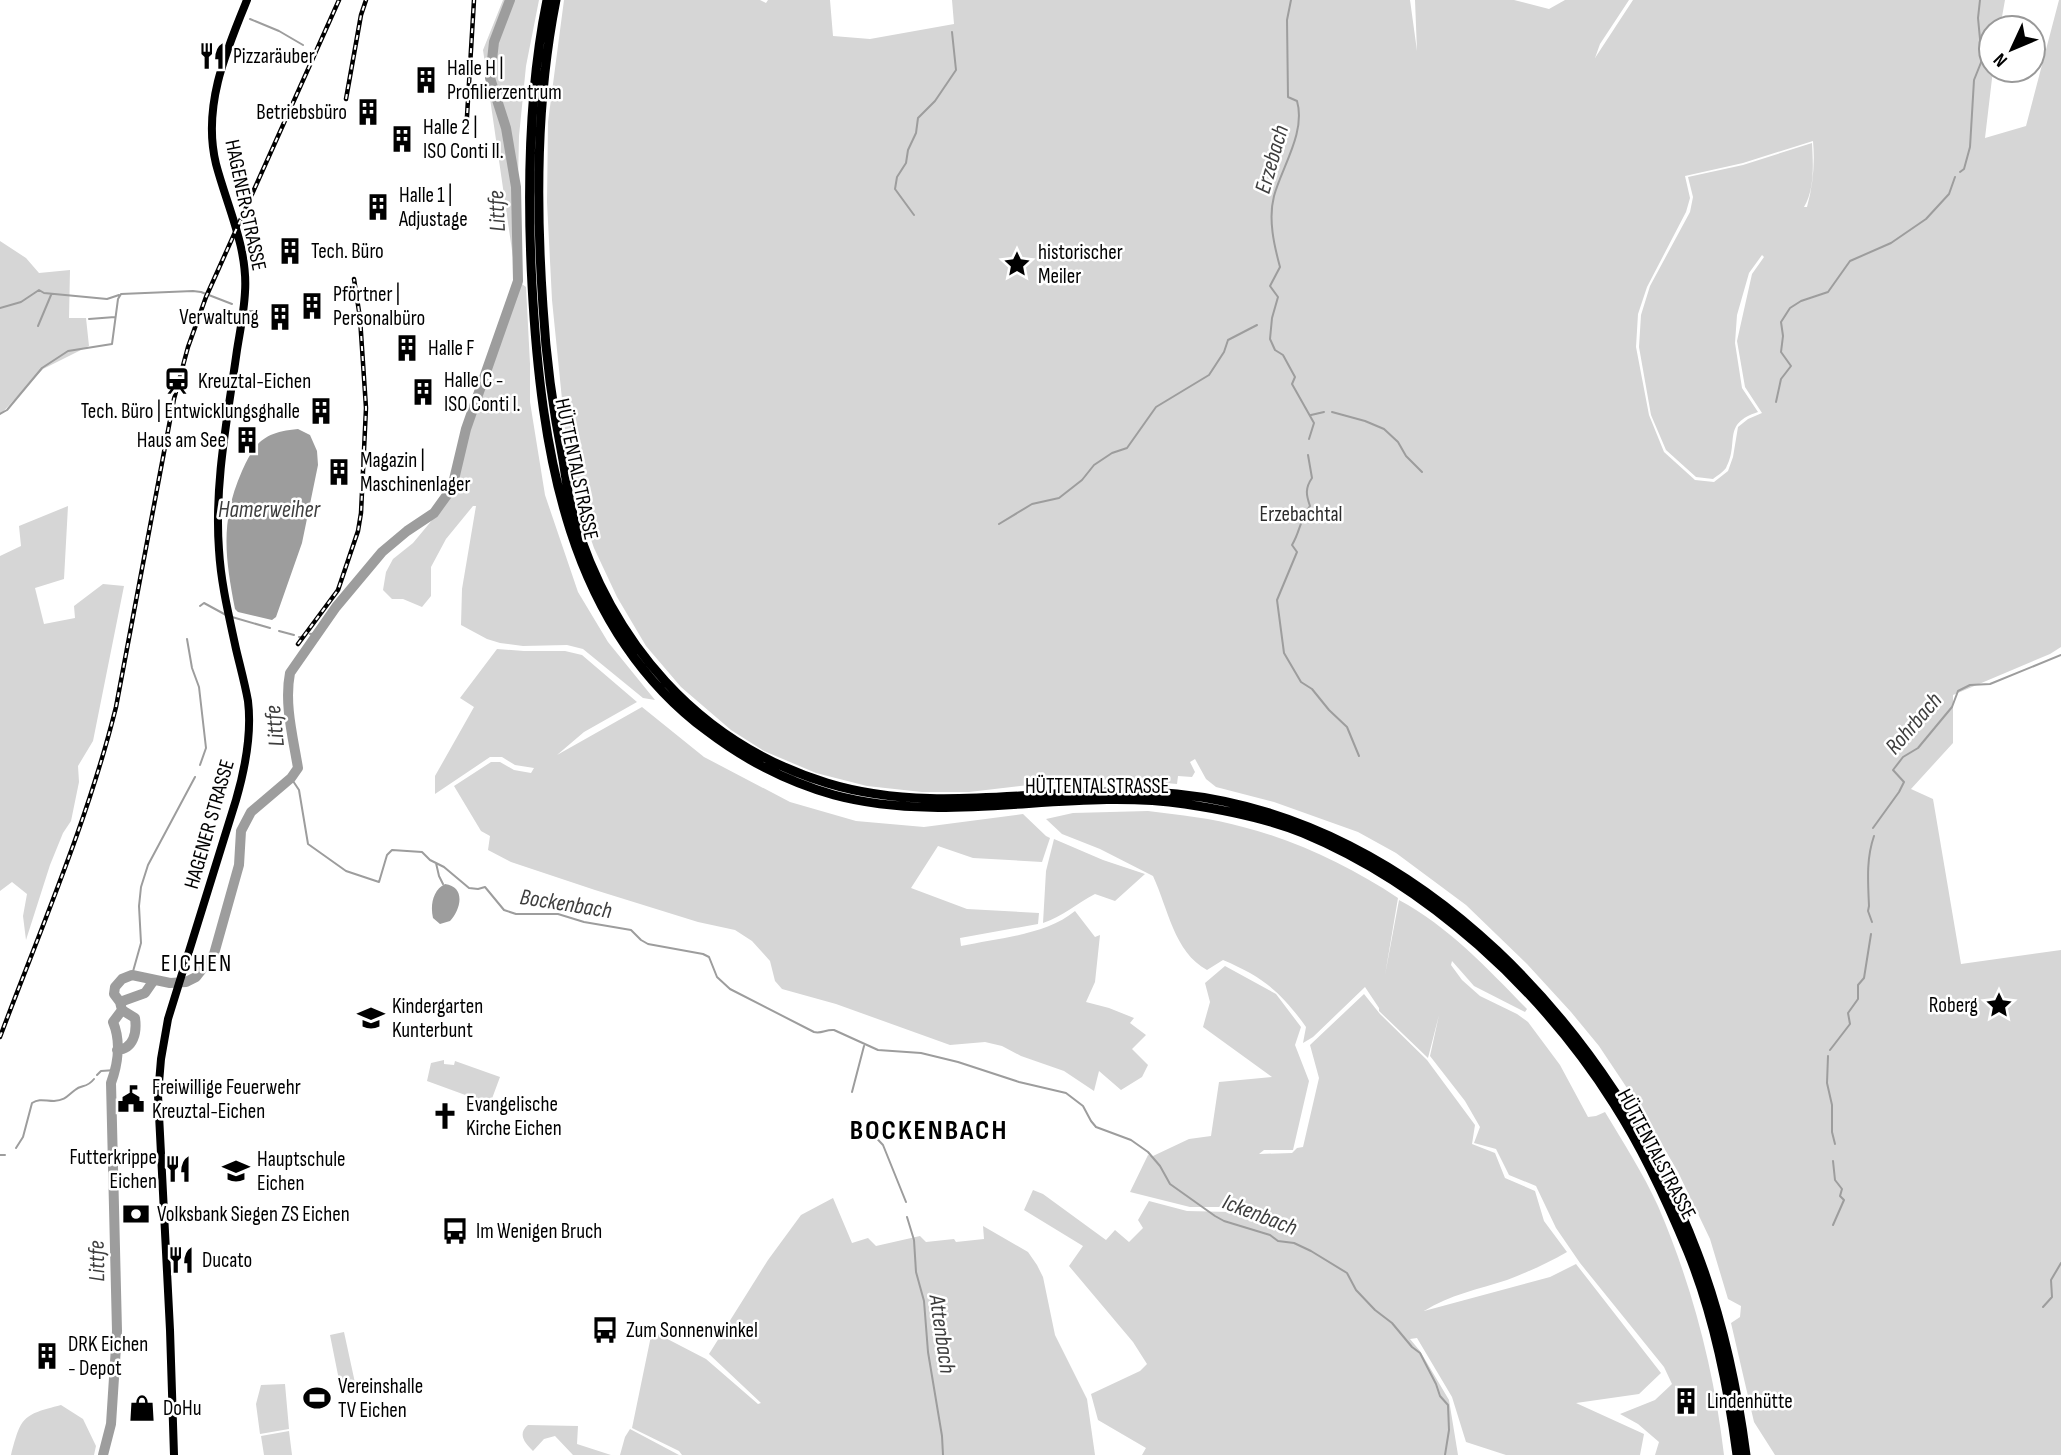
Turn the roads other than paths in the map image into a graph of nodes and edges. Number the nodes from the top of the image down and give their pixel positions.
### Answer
1 (247, 0) edge
2 (547, 0) edge
3 (556, 0) edge
4 (536, 130) junction
5 (1738, 1426) junction
6 (174, 1455) edge
7 (1737, 1455) edge
8 (1746, 1455) edge

1 - 6 main road, HAGENER STRASSE
2 - 4 highway
3 - 4 highway
4 - 5 highway, HÜTTENTALSTRASSE
5 - 7 highway
5 - 8 highway

